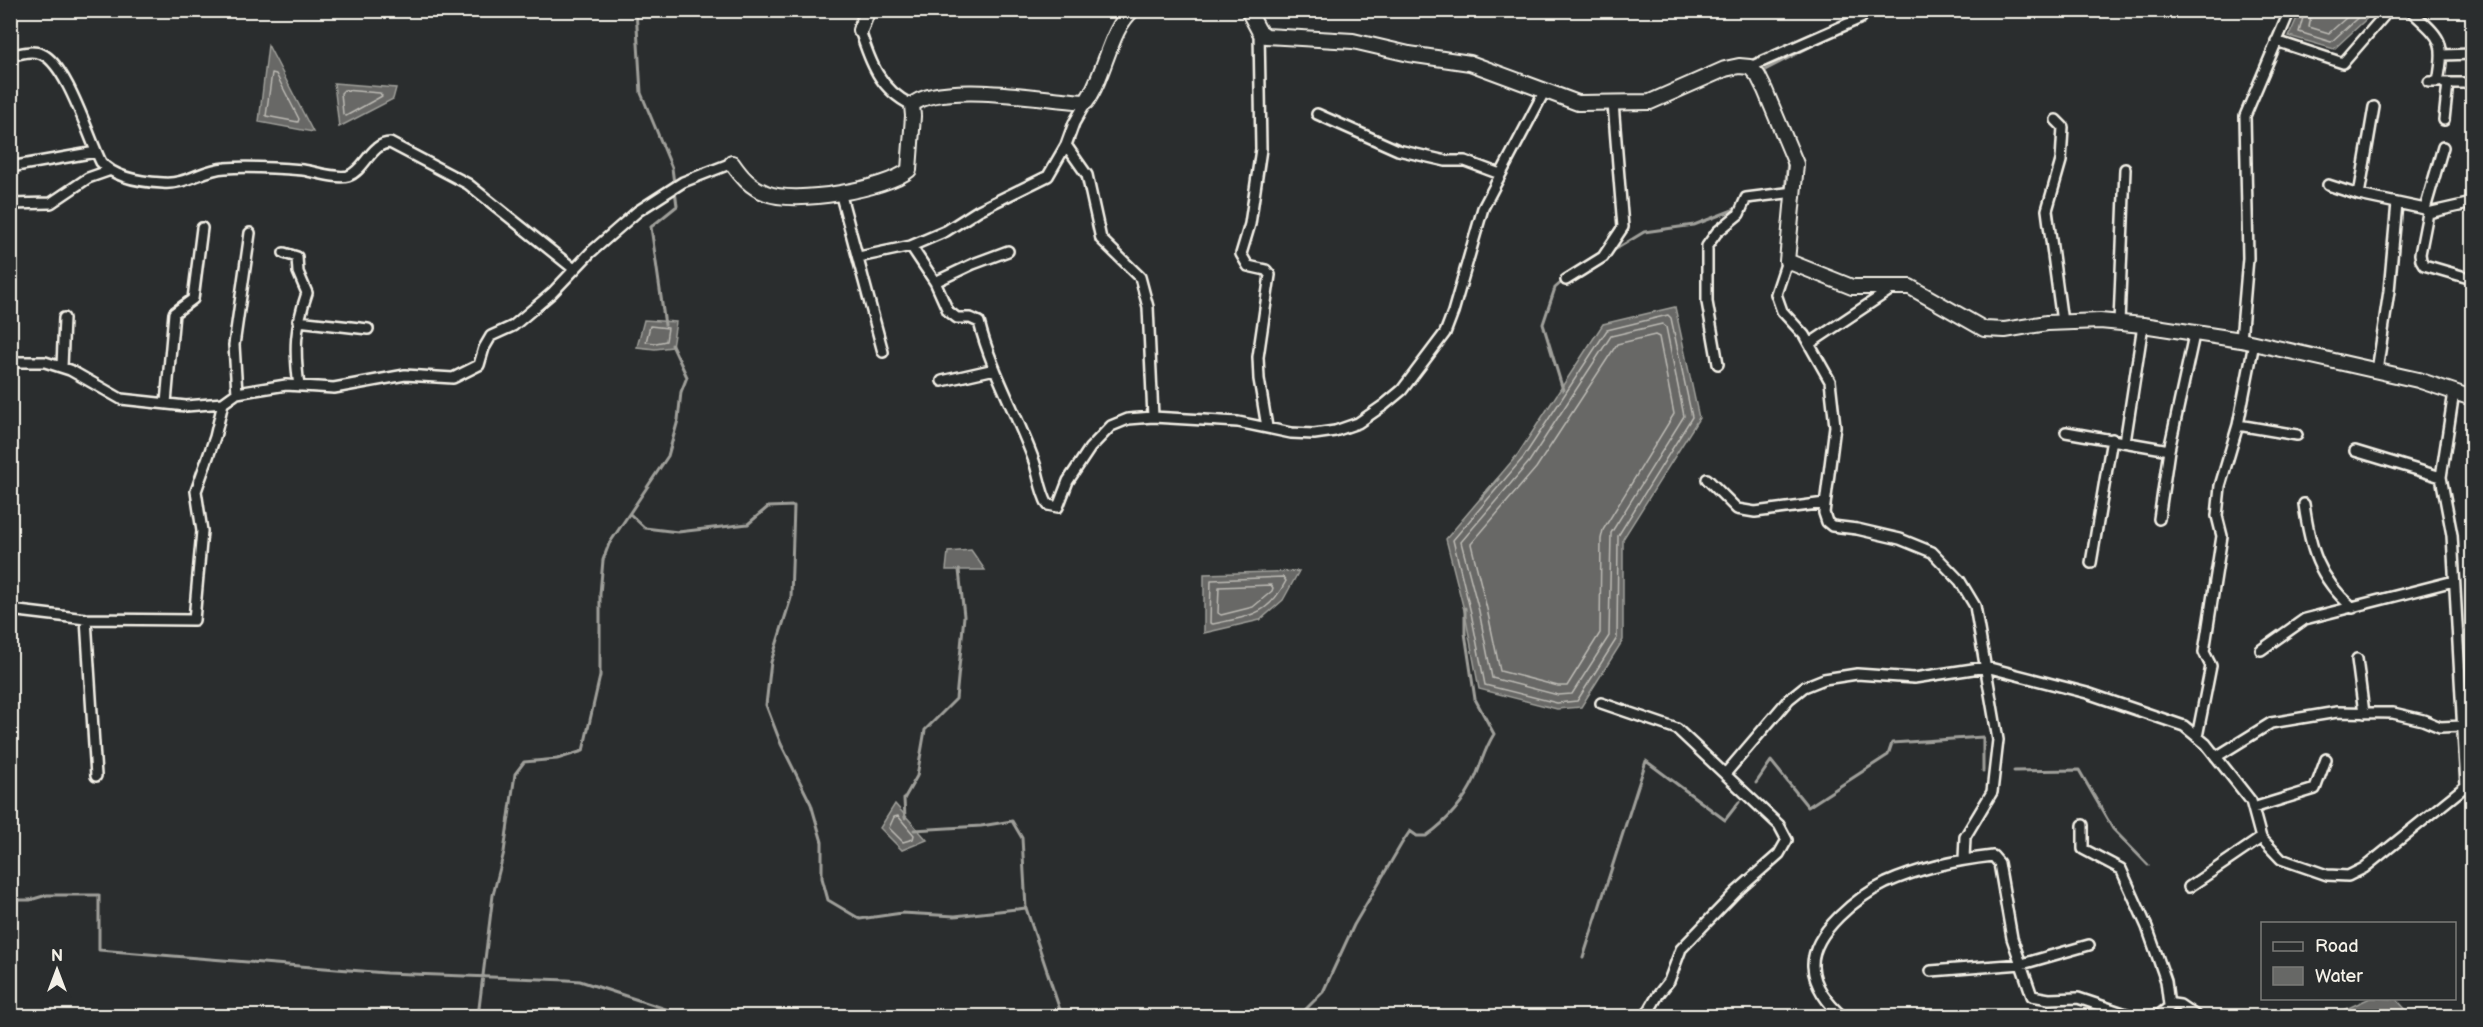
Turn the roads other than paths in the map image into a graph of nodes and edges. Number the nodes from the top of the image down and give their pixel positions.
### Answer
1 (868, 10) edge
2 (1133, 10) edge
3 (1248, 10) edge
4 (1866, 10) edge
5 (2290, 10) edge
6 (2389, 10) edge
7 (2410, 10) edge
8 (860, 30) joint
9 (1259, 31) junction
10 (2276, 41) junction
11 (2472, 54) edge
12 (2443, 55) junction
13 (10, 56) edge
14 (1750, 67) junction
15 (2439, 82) junction
16 (2472, 83) edge
17 (1544, 92) junction
18 (1086, 102) junction
19 (1613, 103) junction
20 (912, 105) junction
21 (2373, 108) dead end
22 (1317, 114) dead end
23 (2056, 120) dead end
24 (2444, 120) dead end
25 (1066, 145) junction
26 (2443, 147) dead end
27 (96, 152) junction
28 (732, 162) joint
29 (10, 167) edge
30 (2124, 169) dead end
31 (108, 171) junction
32 (1500, 174) junction
33 (2328, 185) dead end
34 (840, 192) junction
35 (1794, 192) junction
36 (2358, 195) junction
37 (2397, 203) junction
38 (2472, 203) edge
39 (10, 204) edge
40 (2427, 211) junction
41 (202, 228) dead end
42 (250, 233) dead end
43 (911, 246) junction
44 (1008, 251) dead end
45 (285, 253) dead end
46 (859, 257) junction
47 (1787, 261) junction
48 (574, 269) junction
49 (2472, 279) edge
50 (1566, 280) dead end
51 (935, 282) junction
52 (1893, 288) junction
53 (64, 318) dead end
54 (298, 321) junction
55 (2062, 322) junction
56 (2119, 322) junction
57 (2143, 325) junction
58 (368, 329) dead end
59 (2194, 335) junction
60 (2247, 342) junction
61 (1809, 344) junction
62 (883, 352) dead end
63 (10, 362) edge
64 (1718, 364) dead end
65 (62, 367) junction
66 (995, 369) junction
67 (2377, 371) junction
68 (942, 381) dead end
69 (299, 386) junction
70 (2454, 392) junction
71 (237, 393) junction
72 (2472, 398) edge
73 (166, 403) junction
74 (223, 403) junction
75 (1153, 417) junction
76 (2238, 425) junction
77 (1268, 427) junction
78 (2066, 432) dead end
79 (2296, 435) dead end
80 (2112, 439) junction
81 (2124, 442) junction
82 (2169, 450) junction
83 (2355, 451) dead end
84 (2441, 477) junction
85 (1707, 478) dead end
86 (1825, 503) junction
87 (2304, 504) dead end
88 (2159, 519) dead end
89 (2091, 563) dead end
90 (2454, 581) junction
91 (2353, 608) junction
92 (10, 610) edge
93 (86, 619) junction
94 (2261, 650) dead end
95 (2357, 659) dead end
96 (1986, 667) junction
97 (1601, 703) dead end
98 (2364, 713) junction
99 (2462, 726) junction
100 (2197, 737) junction
101 (2216, 757) junction
102 (2326, 759) dead end
103 (1725, 774) junction
104 (96, 776) dead end
105 (2469, 784) edge
106 (2253, 808) junction
107 (2083, 825) dead end
108 (2261, 838) junction
109 (1964, 859) junction
110 (2189, 887) dead end
111 (2089, 945) dead end
112 (2022, 964) junction
113 (1931, 972) dead end
114 (2169, 1005) junction
115 (1646, 1017) edge
116 (1842, 1017) edge
117 (2132, 1017) edge
118 (2151, 1017) edge
119 (2196, 1017) edge

1 - 8 street
2 - 18 street
3 - 9 street
4 - 14 street
5 - 10 street
6 - 10 street
7 - 12 street
8 - 20 street
9 - 17 street
9 - 77 street
10 - 60 street
11 - 12 street
12 - 15 street
13 - 27 street
14 - 19 street
14 - 35 street
15 - 16 street
15 - 24 street
17 - 19 street
17 - 32 street
18 - 20 street
18 - 25 street
19 - 50 street
20 - 34 street
21 - 36 street
22 - 32 street
23 - 55 street
25 - 43 street
25 - 75 street
26 - 40 street
27 - 29 street
27 - 31 street
28 - 34 street
28 - 48 street
30 - 56 street
31 - 39 street
31 - 48 street
32 - 77 street
33 - 36 street
34 - 46 street
35 - 47 street
35 - 64 street
36 - 37 street
37 - 40 street
37 - 67 street
38 - 40 street
40 - 49 street
41 - 73 street
42 - 71 street
43 - 46 street
43 - 51 street
44 - 51 street
45 - 54 street
46 - 62 street
47 - 52 street
47 - 61 street
48 - 69 street
51 - 66 street
52 - 55 street
52 - 61 street
53 - 65 street
54 - 58 street
54 - 69 street
55 - 56 street
56 - 57 street
57 - 59 street
57 - 81 street
59 - 60 street
59 - 82 street
60 - 67 street
60 - 76 street
61 - 86 street
63 - 65 street
65 - 73 street
66 - 68 street
66 - 75 street
67 - 70 street
69 - 71 street
70 - 72 street
70 - 84 street
71 - 74 street
73 - 74 street
74 - 93 street
75 - 77 street
76 - 79 street
76 - 100 street
78 - 80 street
80 - 81 street
80 - 89 street
81 - 82 street
82 - 88 street
83 - 84 street
84 - 90 street
85 - 86 street
86 - 96 street
87 - 91 street
90 - 91 street
90 - 99 street
91 - 94 street
92 - 93 street
93 - 104 street
95 - 98 street
96 - 100 street
96 - 103 street
96 - 109 street
97 - 103 street
98 - 99 street
98 - 101 street
99 - 105 street
100 - 101 street
101 - 106 street
102 - 106 street
103 - 115 street
105 - 108 street
106 - 108 street
107 - 114 street
108 - 110 street
109 - 112 street
109 - 116 street
111 - 112 street
112 - 113 street
112 - 117 street
114 - 118 street
114 - 119 street

